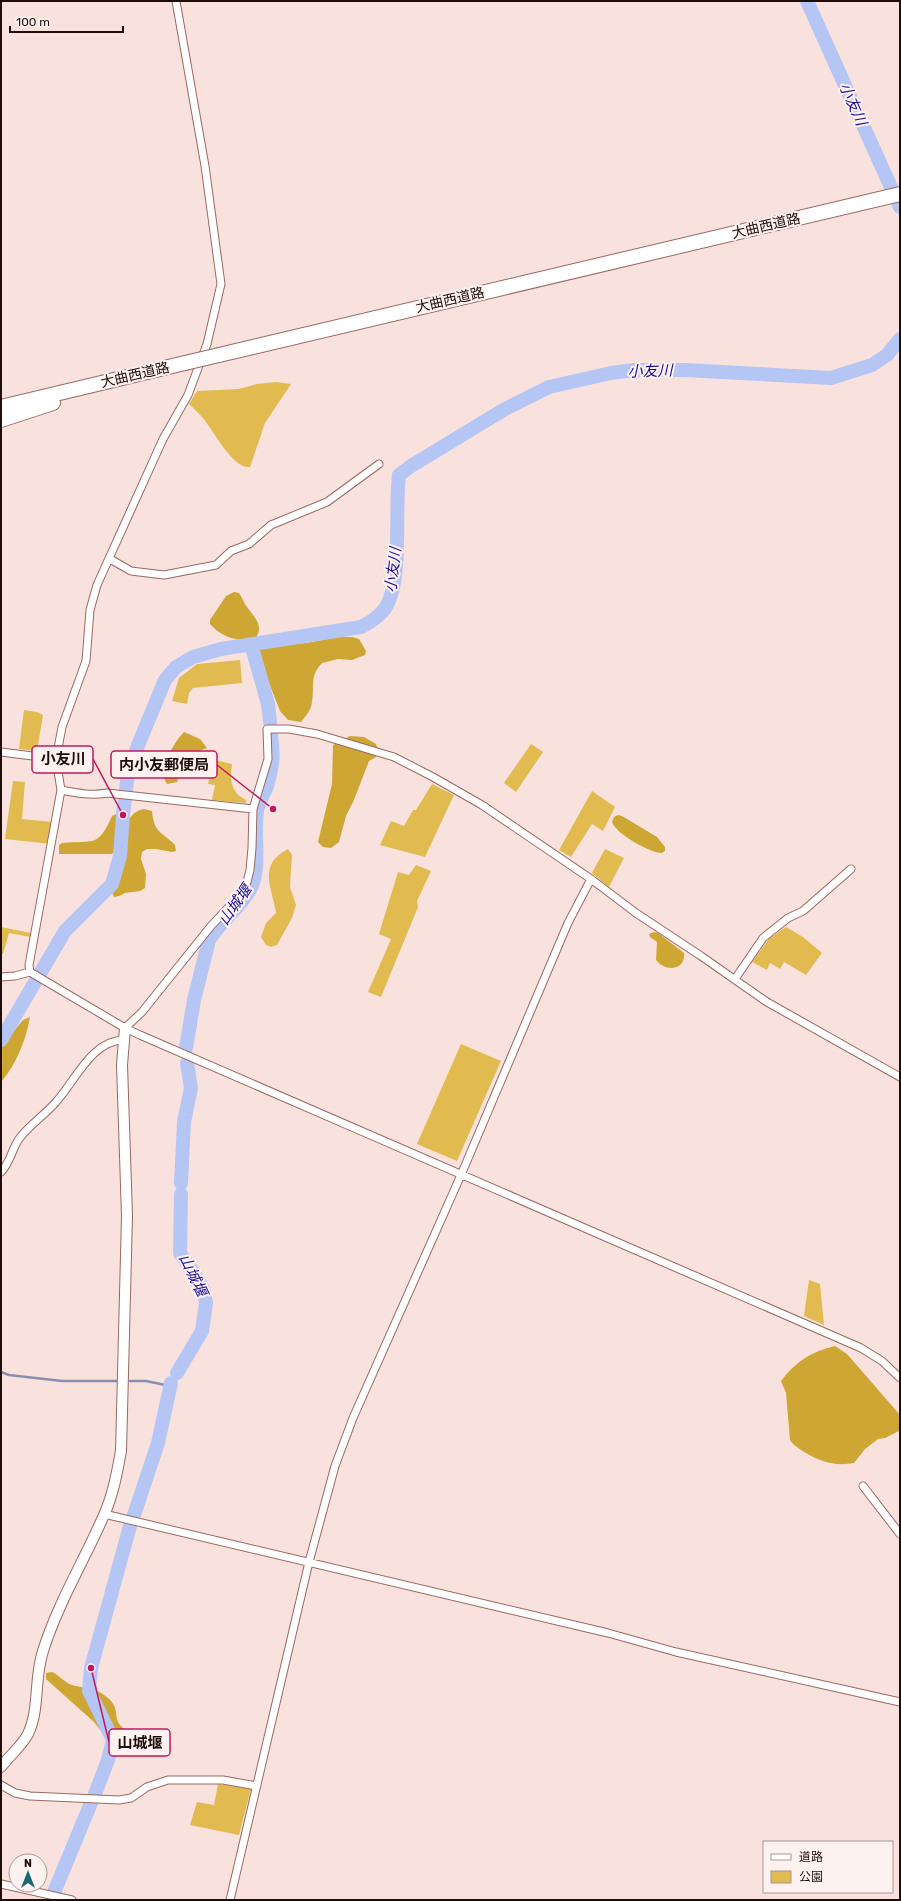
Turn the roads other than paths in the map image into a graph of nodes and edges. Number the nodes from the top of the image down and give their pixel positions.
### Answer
1 (176, 1) edge
2 (900, 194) edge
3 (150, 372) junction
4 (1, 406) edge
5 (1, 420) edge
6 (379, 464) dead end
7 (110, 559) junction
8 (1, 752) edge
9 (56, 759) junction
10 (61, 790) junction
11 (253, 809) junction
12 (851, 869) dead end
13 (591, 879) junction
14 (30, 972) junction
15 (1, 976) edge
16 (735, 979) junction
17 (125, 1028) junction
18 (124, 1040) junction
19 (900, 1077) edge
20 (1, 1172) edge
21 (461, 1175) junction
22 (900, 1378) edge
23 (863, 1486) dead end
24 (104, 1514) junction
25 (900, 1534) edge
26 (310, 1562) junction
27 (900, 1702) edge
28 (1, 1767) edge
29 (1, 1784) edge
30 (257, 1786) junction
31 (1, 1884) edge
32 (72, 1900) edge
33 (230, 1900) edge

1 - 7 street
2 - 3 highway, 大曲西道路, bridge
3 - 4 highway, 大曲西道路
3 - 5 highway
6 - 7 street
7 - 9 street
8 - 9 street
9 - 10 street
10 - 11 street
10 - 14 street
11 - 13 street
11 - 17 street
12 - 16 street
13 - 16 street
13 - 21 street
14 - 15 street
14 - 17 street
16 - 19 street
17 - 18 street
17 - 21 street
18 - 20 street
18 - 24 street
21 - 22 street
21 - 26 street
23 - 25 street
24 - 26 street
24 - 28 street
26 - 27 street
26 - 30 street
29 - 30 street
30 - 33 street
31 - 32 street

